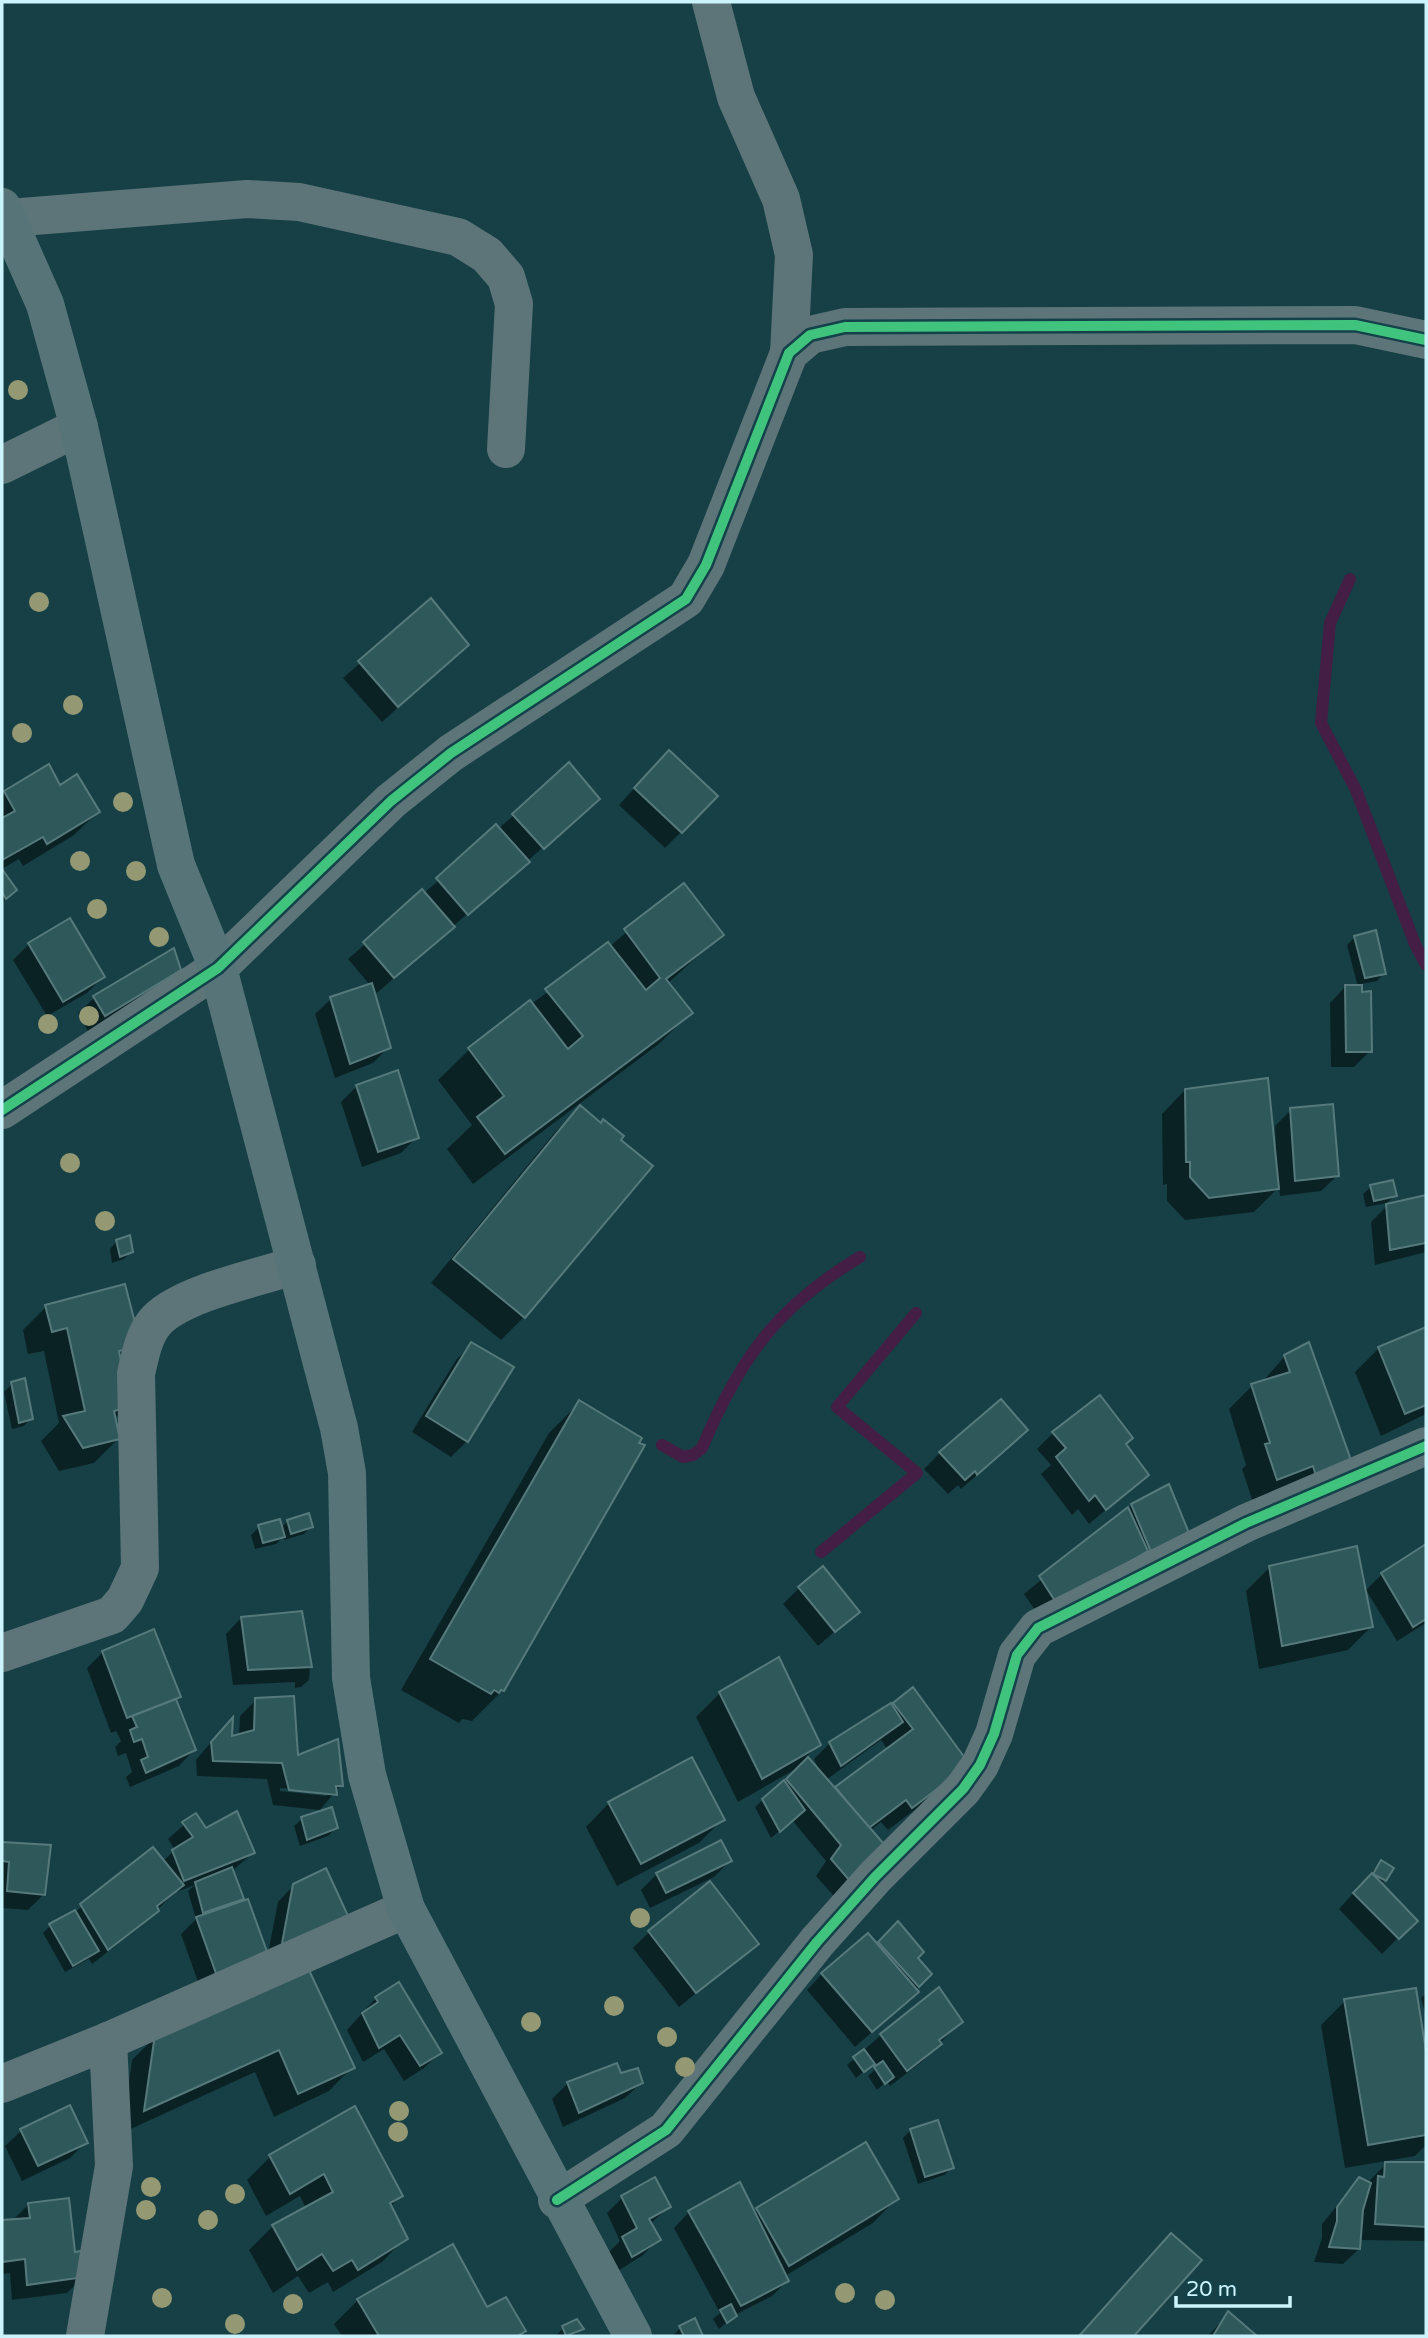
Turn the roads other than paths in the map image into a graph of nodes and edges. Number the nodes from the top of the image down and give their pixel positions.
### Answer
1 (711, 2) edge
2 (5, 212) edge
3 (1426, 340) edge
4 (789, 353) junction
5 (79, 427) junction
6 (506, 449) dead end
7 (2, 465) edge
8 (218, 968) junction
9 (2, 1110) edge
10 (297, 1265) junction
11 (1426, 1446) edge
12 (2, 1653) edge
13 (406, 1909) junction
14 (108, 2041) junction
15 (2, 2084) edge
16 (558, 2200) junction
17 (85, 2336) edge
18 (633, 2336) edge

1 - 4 street
2 - 5 main road
2 - 6 street
3 - 4 street
4 - 8 street
5 - 7 street
5 - 8 main road
8 - 9 street
8 - 10 main road
10 - 12 street
10 - 13 main road
11 - 16 street
13 - 14 street
13 - 16 main road
14 - 15 street
14 - 17 street
16 - 18 main road

